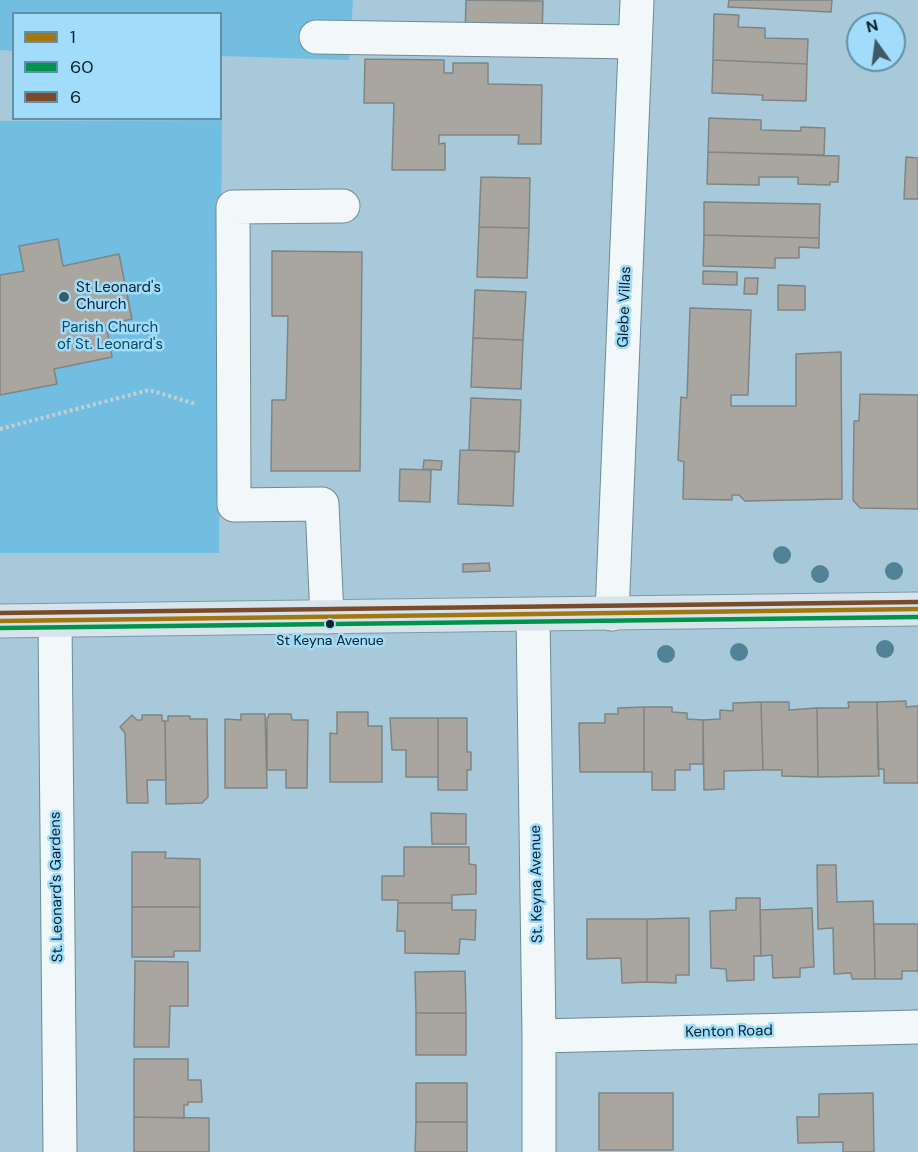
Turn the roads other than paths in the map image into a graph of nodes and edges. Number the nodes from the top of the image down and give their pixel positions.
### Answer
1 (637, 0) edge
2 (316, 37) dead end
3 (635, 42) junction
4 (343, 206) dead end
5 (918, 609) edge
6 (612, 614) junction
7 (533, 615) junction
8 (327, 617) junction
9 (0, 621) edge
10 (55, 621) junction
11 (918, 1027) edge
12 (539, 1036) junction
13 (60, 1152) edge
14 (539, 1152) edge

1 - 3 street, Glebe Villas
2 - 3 street
3 - 6 street, Glebe Villas
4 - 8 street
5 - 6 main road
6 - 7 main road
7 - 8 main road
7 - 12 street, St. Keyna Avenue
8 - 10 main road
9 - 10 main road
10 - 13 street, St. Leonard's Gardens
11 - 12 street, Kenton Road
12 - 14 street, St. Keyna Avenue

